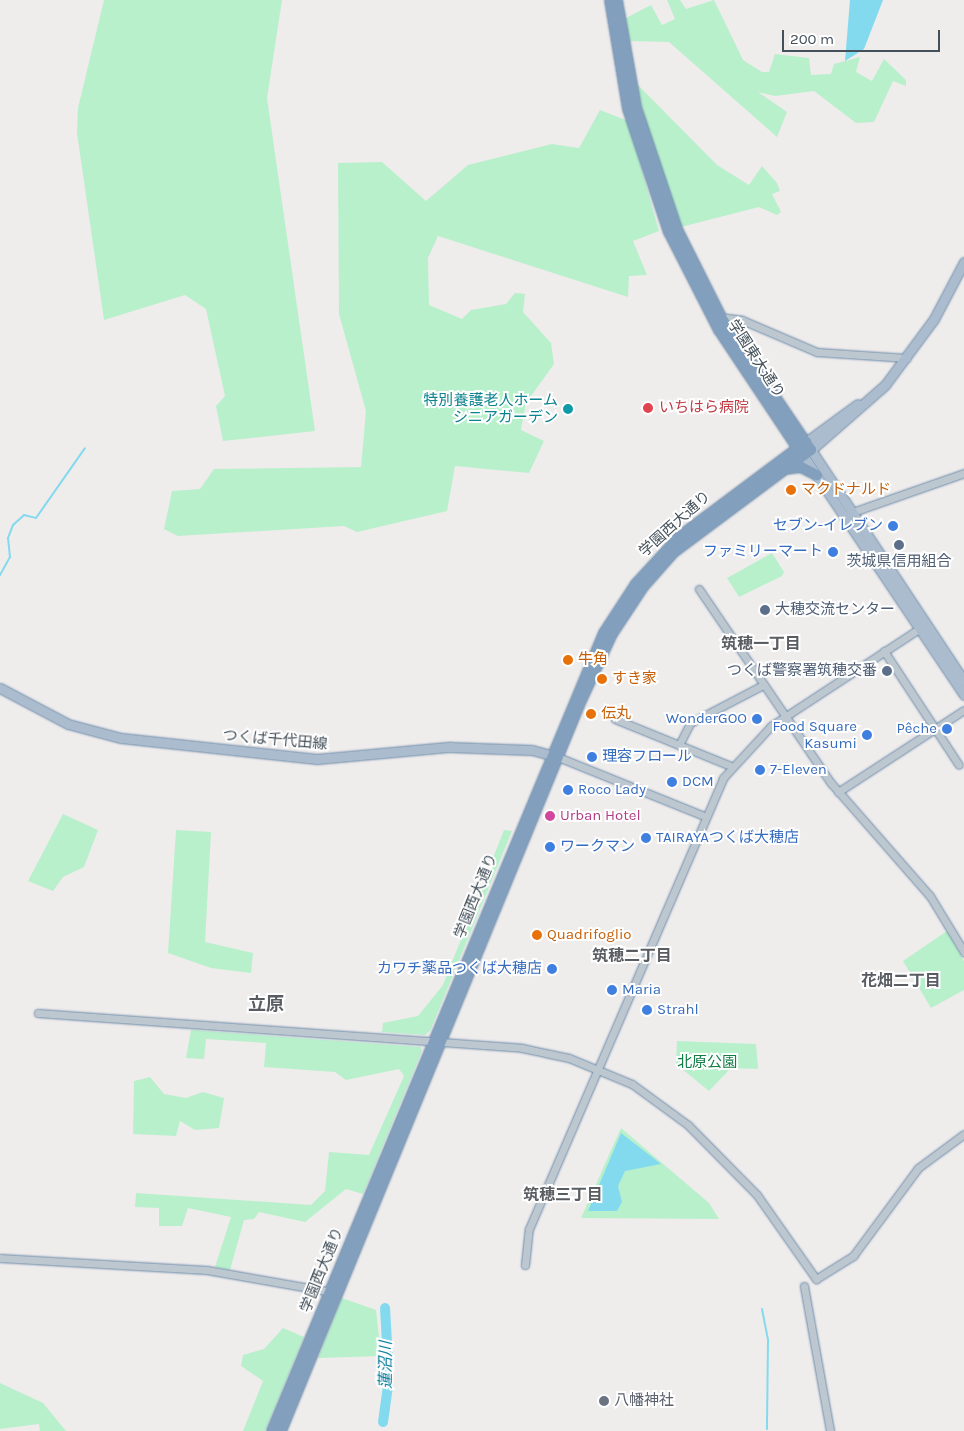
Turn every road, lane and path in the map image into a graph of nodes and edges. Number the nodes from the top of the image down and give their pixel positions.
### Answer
1 (610, 0) edge
2 (618, 0) edge
3 (964, 262) edge
4 (716, 317) junction
5 (907, 358) junction
6 (784, 429) junction
7 (804, 449) junction
8 (781, 465) junction
9 (964, 473) edge
10 (817, 475) junction
11 (850, 513) junction
12 (699, 589) dead end
13 (922, 627) junction
14 (884, 650) junction
15 (964, 682) edge
16 (763, 685) junction
17 (0, 688) edge
18 (964, 696) edge
19 (964, 710) edge
20 (785, 717) junction
21 (615, 719) dead end
22 (936, 729) junction
23 (679, 745) junction
24 (554, 755) junction
25 (959, 765) dead end
26 (731, 766) junction
27 (838, 792) junction
28 (704, 816) junction
29 (964, 952) edge
30 (38, 1013) dead end
31 (437, 1042) junction
32 (600, 1069) junction
33 (964, 1134) edge
34 (0, 1258) edge
35 (525, 1265) dead end
36 (804, 1286) dead end
37 (334, 1292) junction
38 (272, 1431) edge
39 (281, 1431) edge
40 (830, 1431) edge

1 - 4 highway, 学園東大通り
2 - 4 highway, 学園東大通り
3 - 5 main road
4 - 5 street
4 - 6 highway, 学園東大通り
4 - 7 highway, 学園東大通り
5 - 7 main road
6 - 7 highway, 学園東大通り
6 - 8 highway
7 - 8 highway, 学園西大通り
7 - 10 main road, 学園東大通り
7 - 11 main road, 学園東大通り
8 - 10 highway
8 - 24 highway, 学園西大通り
9 - 11 street
10 - 13 main road, 学園東大通り
11 - 13 main road, 学園東大通り
12 - 16 street
13 - 14 street
13 - 15 main road, 学園東大通り
13 - 18 main road, 学園東大通り
14 - 20 street
14 - 22 street
16 - 20 street
16 - 23 street
17 - 24 main road, つくば千代田線
19 - 22 street
20 - 26 street
20 - 27 street
21 - 23 street
22 - 25 street
22 - 27 street
23 - 26 street
24 - 28 street
24 - 31 highway, 学園西大通り
26 - 28 street
27 - 29 street
28 - 32 street
30 - 31 street
31 - 32 street
31 - 37 highway, 学園西大通り
32 - 33 street
32 - 35 street
34 - 37 street
36 - 40 street
37 - 38 highway, 学園西大通り
37 - 39 highway, 学園西大通り

